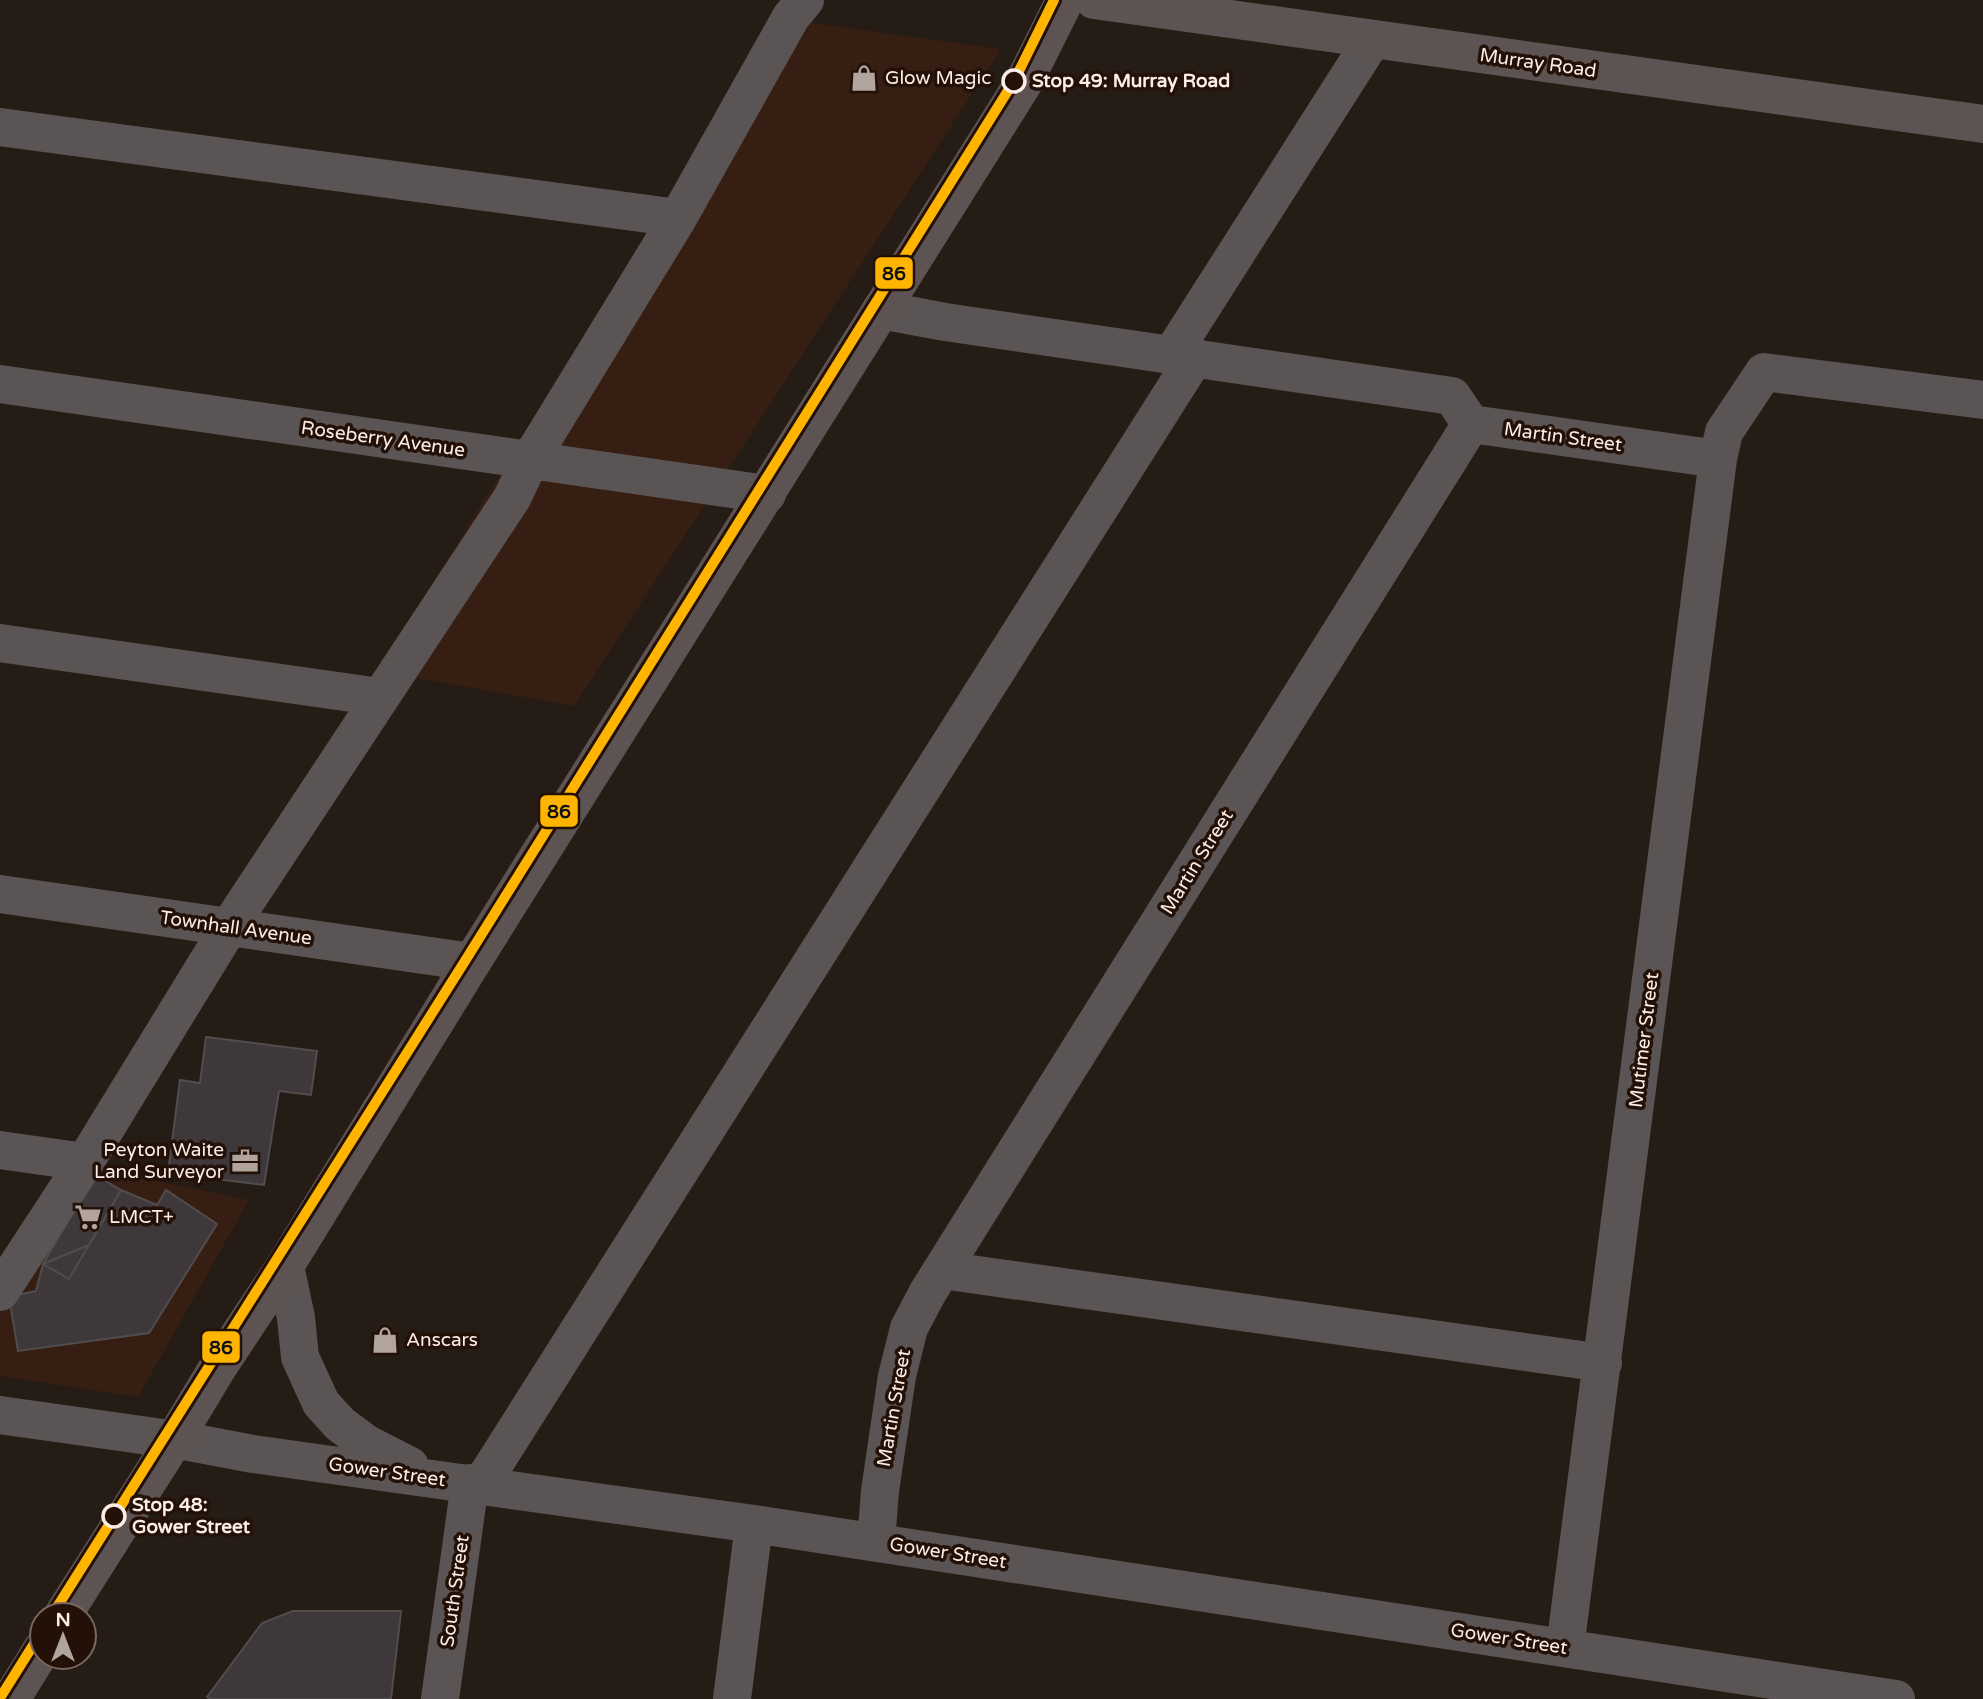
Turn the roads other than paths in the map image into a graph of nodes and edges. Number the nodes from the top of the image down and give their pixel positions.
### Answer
1 (805, 0) edge
2 (1065, 0) edge
3 (1094, 0) edge
4 (1372, 40) junction
5 (1983, 124) edge
6 (0, 127) edge
7 (678, 218) junction
8 (881, 310) junction
9 (1184, 356) junction
10 (0, 384) edge
11 (1983, 400) edge
12 (1471, 424) junction
13 (1721, 446) junction
14 (530, 460) junction
15 (766, 494) junction
16 (0, 643) edge
17 (380, 696) junction
18 (0, 894) edge
19 (229, 927) junction
20 (472, 962) junction
21 (0, 1150) edge
22 (85, 1163) junction
23 (285, 1266) junction
24 (942, 1269) junction
25 (0, 1292) edge
26 (1603, 1363) junction
27 (0, 1415) edge
28 (174, 1440) junction
29 (461, 1482) junction
30 (754, 1524) junction
31 (876, 1542) junction
32 (72, 1601) edge
33 (1565, 1648) junction
34 (28, 1671) edge
35 (11, 1699) edge
36 (440, 1699) edge
37 (732, 1699) edge
38 (1896, 1699) edge

1 - 7 street
2 - 8 main road
3 - 4 main road, Murray Road
4 - 5 main road, Murray Road
4 - 9 street
6 - 7 street
7 - 14 street
8 - 9 street
8 - 15 main road
9 - 12 street
9 - 29 street
10 - 14 street, Roseberry Avenue
11 - 13 street
12 - 13 street, Martin Street
12 - 24 street, Martin Street
13 - 26 street, Mutimer Street
14 - 15 street, Roseberry Avenue
14 - 17 street
15 - 20 main road
16 - 17 street
17 - 19 street
18 - 19 street, Townhall Avenue
19 - 20 street, Townhall Avenue
19 - 22 street
20 - 23 main road
21 - 22 street
22 - 25 street
23 - 28 main road
23 - 29 street
24 - 26 street
24 - 31 street, Martin Street
26 - 33 street, Mutimer Street
27 - 28 street, Gower Street
28 - 29 street, Gower Street
28 - 32 main road
29 - 30 street, Gower Street
29 - 36 street, South Street
30 - 31 street, Gower Street
30 - 37 street
31 - 33 street, Gower Street
33 - 38 street, Gower Street
34 - 35 main road

